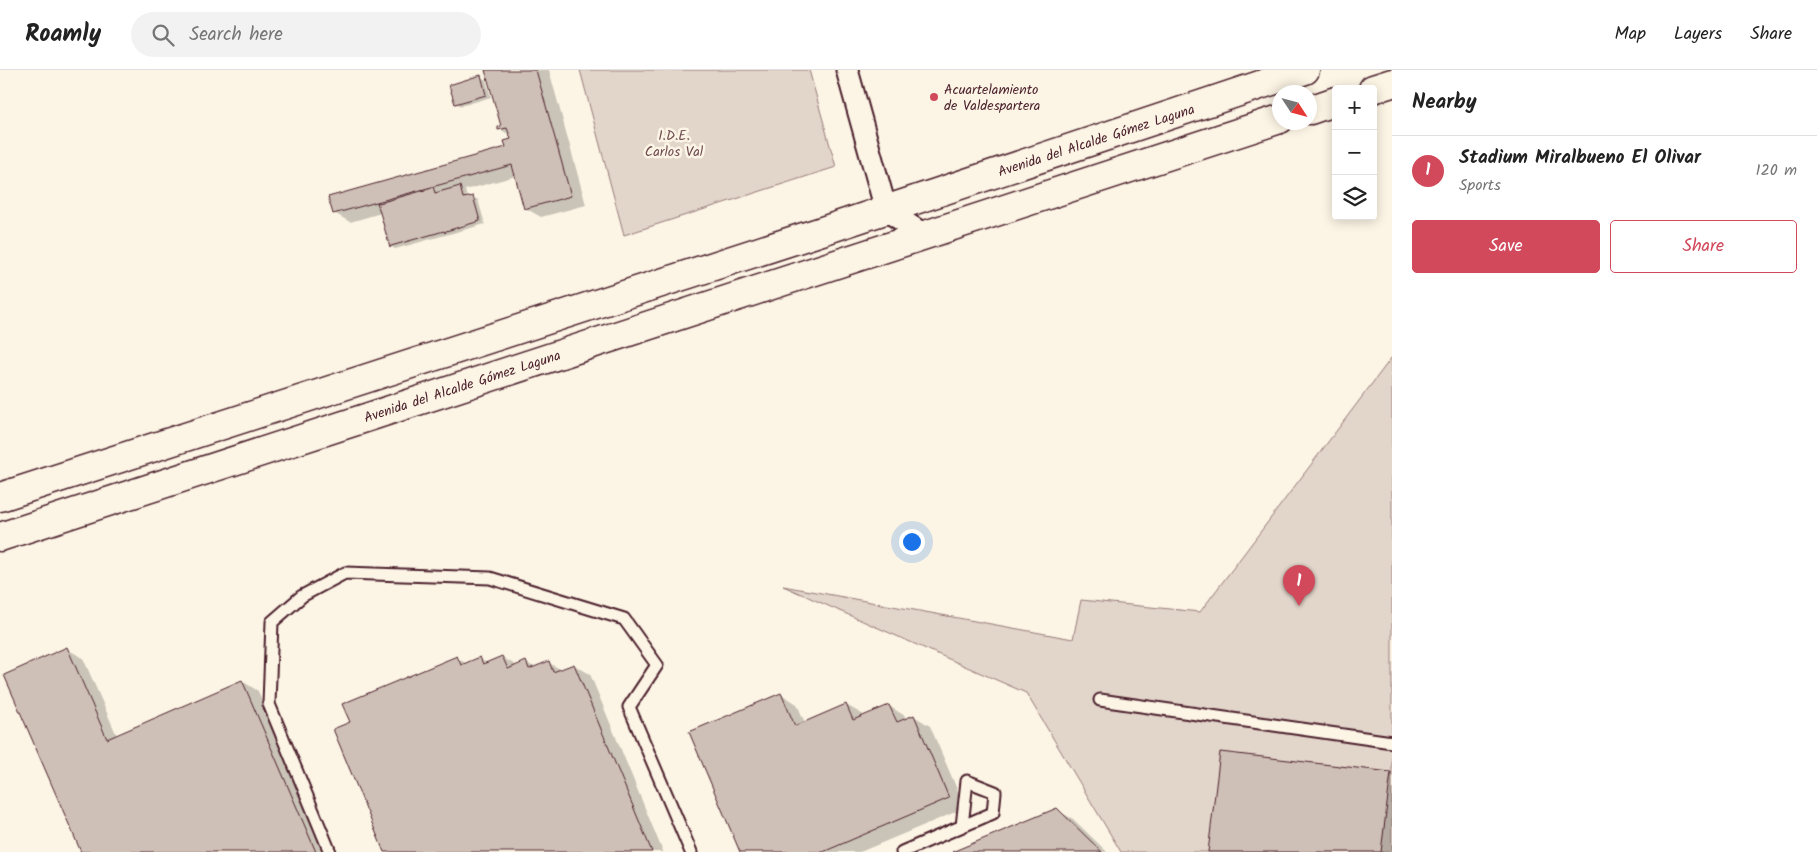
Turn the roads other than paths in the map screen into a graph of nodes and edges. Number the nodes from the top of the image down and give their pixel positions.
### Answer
1 (847, 70) edge
2 (1306, 70) edge
3 (1392, 83) edge
4 (1377, 88) edge
5 (1332, 102) edge
6 (1317, 108) edge
7 (1272, 122) edge
8 (886, 210) junction
9 (923, 234) junction
10 (0, 497) edge
11 (0, 537) edge
12 (1100, 700) dead end
13 (1392, 742) edge
14 (962, 826) dead end
15 (330, 852) edge
16 (691, 852) edge
17 (902, 852) edge

1 - 8 street
2 - 8 main road, Avenida del Alcalde Gómez Laguna
3 - 4 main road
5 - 6 main road
7 - 9 main road, Avenida del Alcalde Gómez Laguna
8 - 9 street
8 - 10 main road, Avenida del Alcalde Gómez Laguna
9 - 11 main road, Avenida del Alcalde Gómez Laguna
12 - 13 lane
14 - 17 lane
15 - 16 lane

